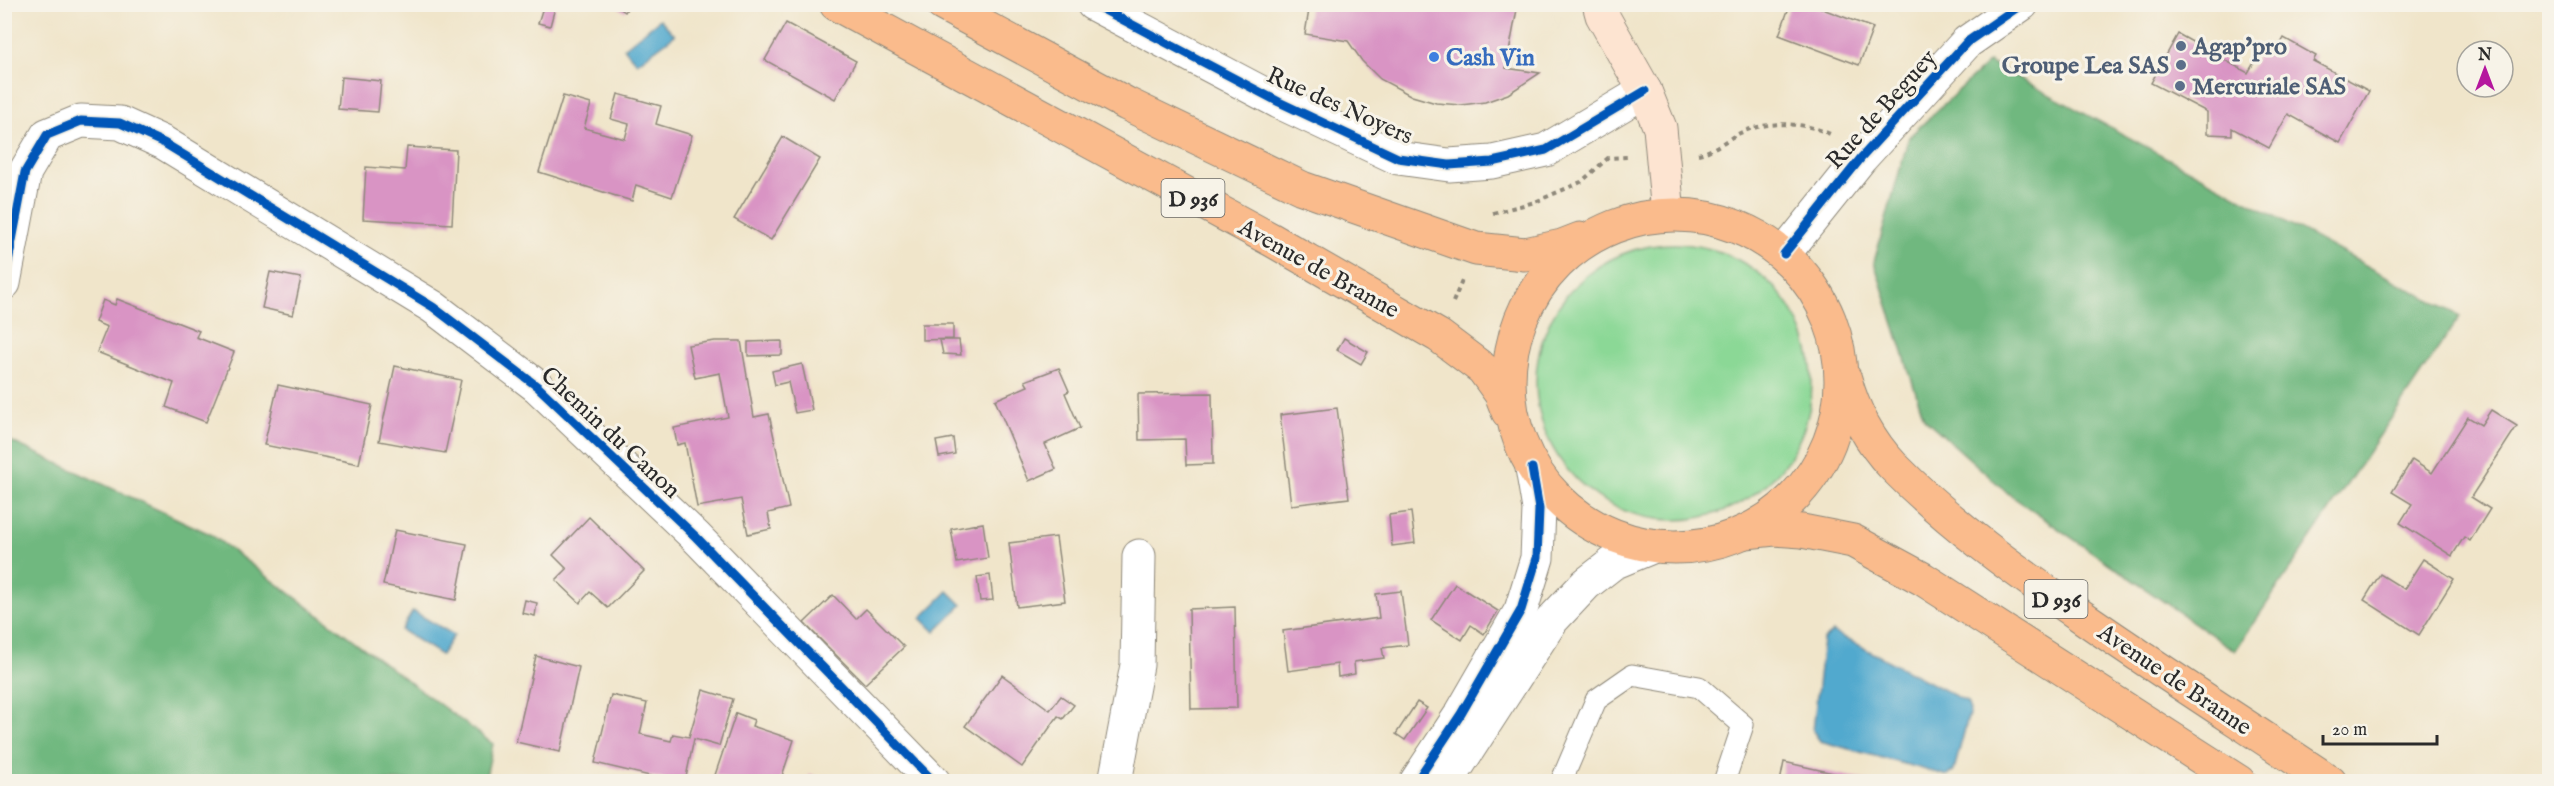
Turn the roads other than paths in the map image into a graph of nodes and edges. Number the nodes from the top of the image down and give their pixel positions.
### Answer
1 (836, 4) edge
2 (942, 4) edge
3 (1093, 4) edge
4 (1599, 4) edge
5 (2022, 4) edge
6 (1645, 91) junction
7 (1668, 214) junction
8 (1602, 231) junction
9 (1784, 254) junction
10 (4, 283) edge
11 (1841, 361) junction
12 (1515, 430) junction
13 (1532, 468) junction
14 (1746, 532) junction
15 (1654, 546) junction
16 (1139, 556) dead end
17 (934, 782) edge
18 (1115, 782) edge
19 (1416, 782) edge
20 (1447, 782) edge
21 (1561, 782) edge
22 (1724, 782) edge
23 (2239, 782) edge
24 (2330, 782) edge

1 - 12 main road, Avenue de Branne / D 936
2 - 8 main road, D 936
3 - 6 street, Rue des Noyers
4 - 6 street
5 - 9 street, Rue de Beguey
6 - 7 street
7 - 8 main road, Avenue de Branne
7 - 9 main road, Avenue de Branne
8 - 12 main road
9 - 11 main road, Avenue de Branne
10 - 17 street, Chemin du Canon
11 - 14 main road
11 - 24 main road, Avenue de Branne / D 936
12 - 13 main road
13 - 15 main road
13 - 19 street
14 - 15 main road
14 - 23 main road, Avenue de Branne / D 936
15 - 20 street
16 - 18 street
21 - 22 lane

